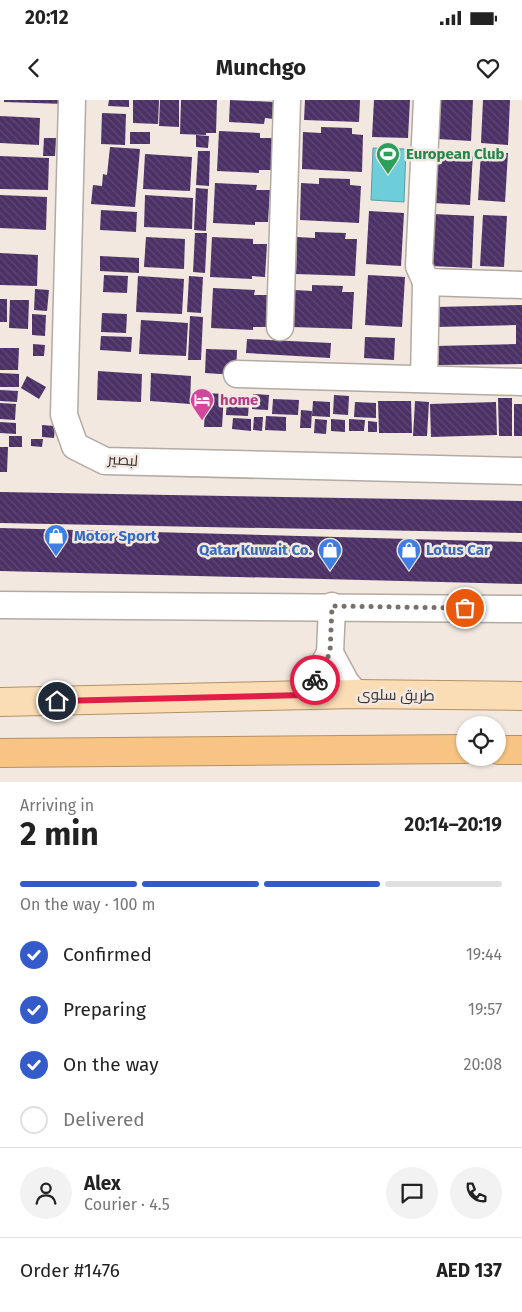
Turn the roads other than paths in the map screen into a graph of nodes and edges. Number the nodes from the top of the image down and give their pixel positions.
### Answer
1 (72, 100) edge
2 (287, 100) edge
3 (427, 100) edge
4 (426, 282) junction
5 (522, 285) edge
6 (280, 327) dead end
7 (237, 374) dead end
8 (424, 379) junction
9 (522, 382) edge
10 (522, 471) edge
11 (0, 604) edge
12 (332, 606) junction
13 (522, 609) edge
14 (330, 653) junction
15 (356, 694) junction
16 (304, 695) junction
17 (522, 696) edge
18 (0, 702) edge
19 (456, 749) edge
20 (506, 750) edge
21 (522, 750) edge
22 (0, 753) edge

1 - 10 street, لبصير
2 - 6 street
3 - 4 street
4 - 5 street
4 - 8 street
7 - 8 street
8 - 9 street
11 - 12 street
12 - 13 street
12 - 14 street
14 - 15 street
14 - 16 street
15 - 16 main road, طريق سلوى
15 - 17 main road, طريق سلوى
16 - 18 main road, طريق سلوى
19 - 22 highway
20 - 21 highway

